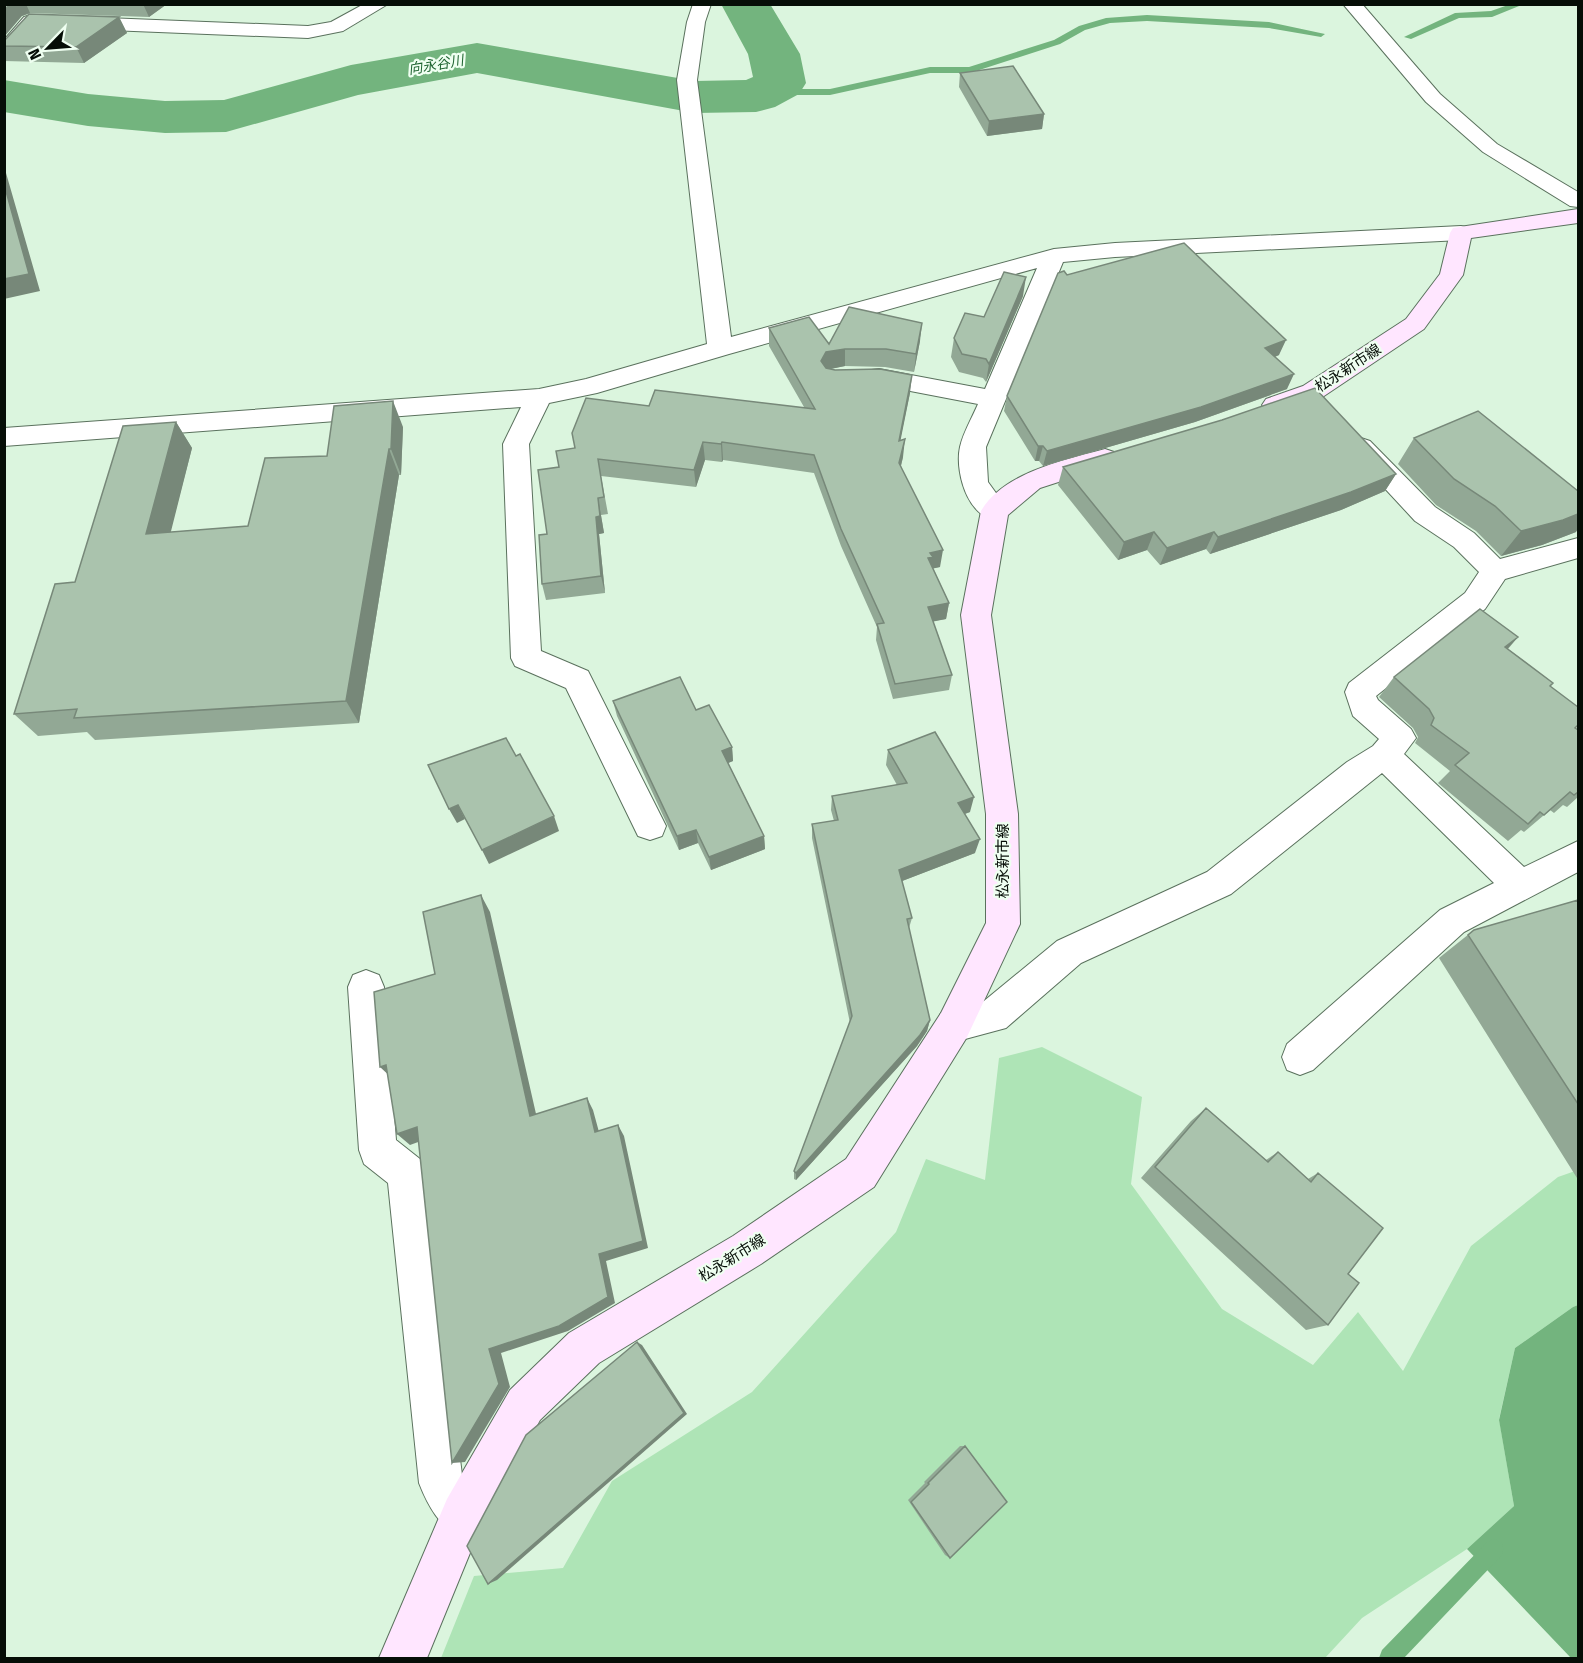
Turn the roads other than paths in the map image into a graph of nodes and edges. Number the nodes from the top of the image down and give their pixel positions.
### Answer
1 (379, 4) edge
2 (702, 4) edge
3 (1352, 4) edge
4 (4, 52) edge
5 (1578, 201) edge
6 (1578, 216) edge
7 (1461, 233) junction
8 (1054, 256) junction
9 (720, 348) junction
10 (846, 378) edge
11 (539, 397) junction
12 (994, 399) junction
13 (1327, 409) junction
14 (1248, 415) edge
15 (4, 436) edge
16 (1138, 448) edge
17 (996, 511) junction
18 (1578, 548) edge
19 (1495, 571) junction
20 (1384, 755) junction
21 (650, 826) dead end
22 (1578, 856) edge
23 (1520, 886) junction
24 (366, 987) dead end
25 (954, 1025) junction
26 (1300, 1057) dead end
27 (463, 1515) junction
28 (404, 1659) edge

1 - 4 street
2 - 9 street
3 - 5 street
6 - 7 main road
7 - 8 street
7 - 13 main road, 松永新市線
8 - 9 street
8 - 12 street
9 - 11 street
10 - 12 street
11 - 15 street
11 - 21 street
12 - 17 street
13 - 14 main road, 松永新市線
13 - 19 street
16 - 17 main road
17 - 25 main road, 松永新市線
18 - 19 street
19 - 20 street
20 - 23 street
20 - 25 street
22 - 23 street
23 - 26 street
24 - 27 street
25 - 27 main road, 松永新市線
27 - 28 main road, 松永新市線

